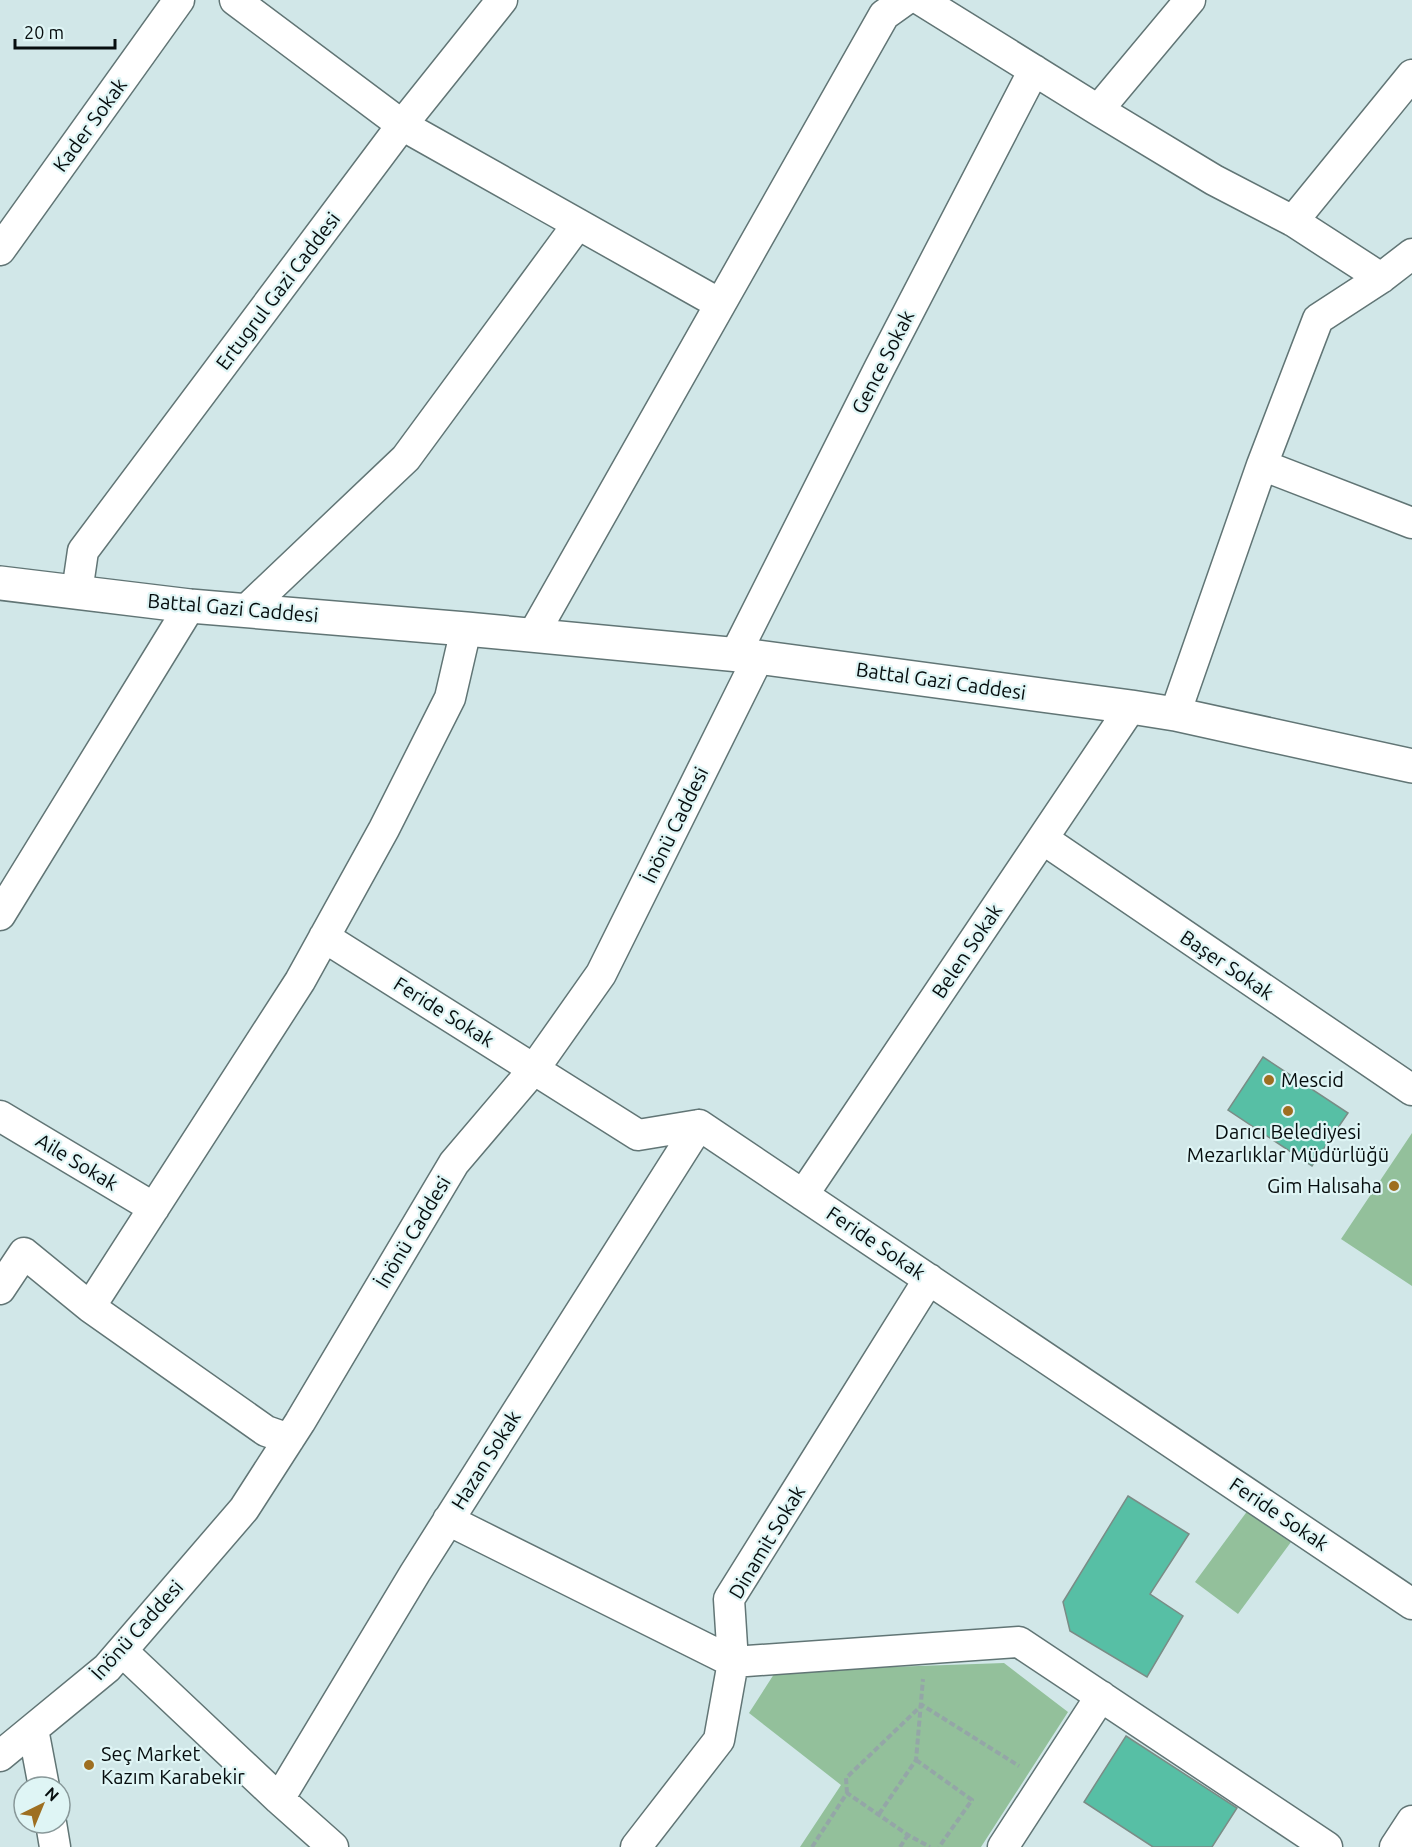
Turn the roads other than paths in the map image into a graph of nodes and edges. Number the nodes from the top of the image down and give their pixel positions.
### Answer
1 (180, 0) edge
2 (234, 0) edge
3 (502, 0) edge
4 (905, 0) edge
5 (921, 0) edge
6 (1190, 0) edge
7 (1034, 70) junction
8 (1412, 75) edge
9 (1098, 110) junction
10 (402, 125) junction
11 (1293, 221) junction
12 (578, 224) junction
13 (0, 250) edge
14 (1412, 254) edge
15 (1381, 278) junction
16 (720, 304) junction
17 (1262, 465) junction
18 (1412, 523) edge
19 (0, 584) edge
20 (77, 592) junction
21 (190, 606) junction
22 (246, 610) junction
23 (466, 629) junction
24 (533, 635) junction
25 (747, 656) junction
26 (1131, 707) junction
27 (1176, 714) junction
28 (1412, 766) edge
29 (1043, 839) junction
30 (0, 915) edge
31 (324, 937) junction
32 (534, 1069) junction
33 (1412, 1090) edge
34 (0, 1116) edge
35 (699, 1125) junction
36 (803, 1195) junction
37 (154, 1208) junction
38 (930, 1280) junction
39 (0, 1289) edge
40 (90, 1307) junction
41 (289, 1439) junction
42 (448, 1520) junction
43 (1412, 1604) edge
44 (122, 1651) junction
45 (733, 1662) junction
46 (1101, 1696) junction
47 (33, 1729) junction
48 (0, 1756) edge
49 (42, 1775) edge
50 (279, 1799) junction
51 (1412, 1821) edge
52 (333, 1847) edge
53 (636, 1847) edge
54 (1003, 1847) edge
55 (1327, 1847) edge
56 (1395, 1847) edge

1 - 13 street, Kader Sokak
2 - 10 street
3 - 10 street, Ertugrul Gazi Caddesi
4 - 16 street
5 - 7 street
6 - 9 street
7 - 9 street
7 - 25 street, Gence Sokak
8 - 11 street
9 - 11 street
10 - 12 street
10 - 20 street, Ertugrul Gazi Caddesi
11 - 15 street
12 - 16 street
12 - 22 street
14 - 15 street
15 - 17 street
16 - 24 street
17 - 18 street
17 - 27 street
19 - 20 street, Battal Gazi Caddesi
20 - 21 street, Battal Gazi Caddesi
21 - 22 street, Battal Gazi Caddesi
21 - 30 street
22 - 23 street, Battal Gazi Caddesi
23 - 24 street, Battal Gazi Caddesi
23 - 31 street
24 - 25 street, Battal Gazi Caddesi
25 - 26 street, Battal Gazi Caddesi
25 - 32 street, İnönü Caddesi
26 - 27 street, Battal Gazi Caddesi
26 - 29 street, Belen Sokak
27 - 28 street, Battal Gazi Caddesi
29 - 33 street, Başer Sokak
29 - 36 street, Belen Sokak
31 - 32 street, Feride Sokak
31 - 37 street
32 - 35 street, Feride Sokak
32 - 41 street, İnönü Caddesi
34 - 37 street, Aile Sokak
35 - 36 street, Feride Sokak
35 - 42 street, Hazan Sokak
36 - 38 street, Feride Sokak
37 - 40 street
38 - 43 street, Feride Sokak
38 - 45 street, Dinamit Sokak
39 - 40 street
40 - 41 street
41 - 44 street, İnönü Caddesi
42 - 45 street
42 - 50 street, Hazan Sokak
44 - 47 street, İnönü Caddesi
44 - 50 street
45 - 46 street
45 - 53 street, Dinamit Sokak
46 - 54 street
46 - 55 street
47 - 48 street, İnönü Caddesi
47 - 49 street
50 - 52 street
51 - 56 street

